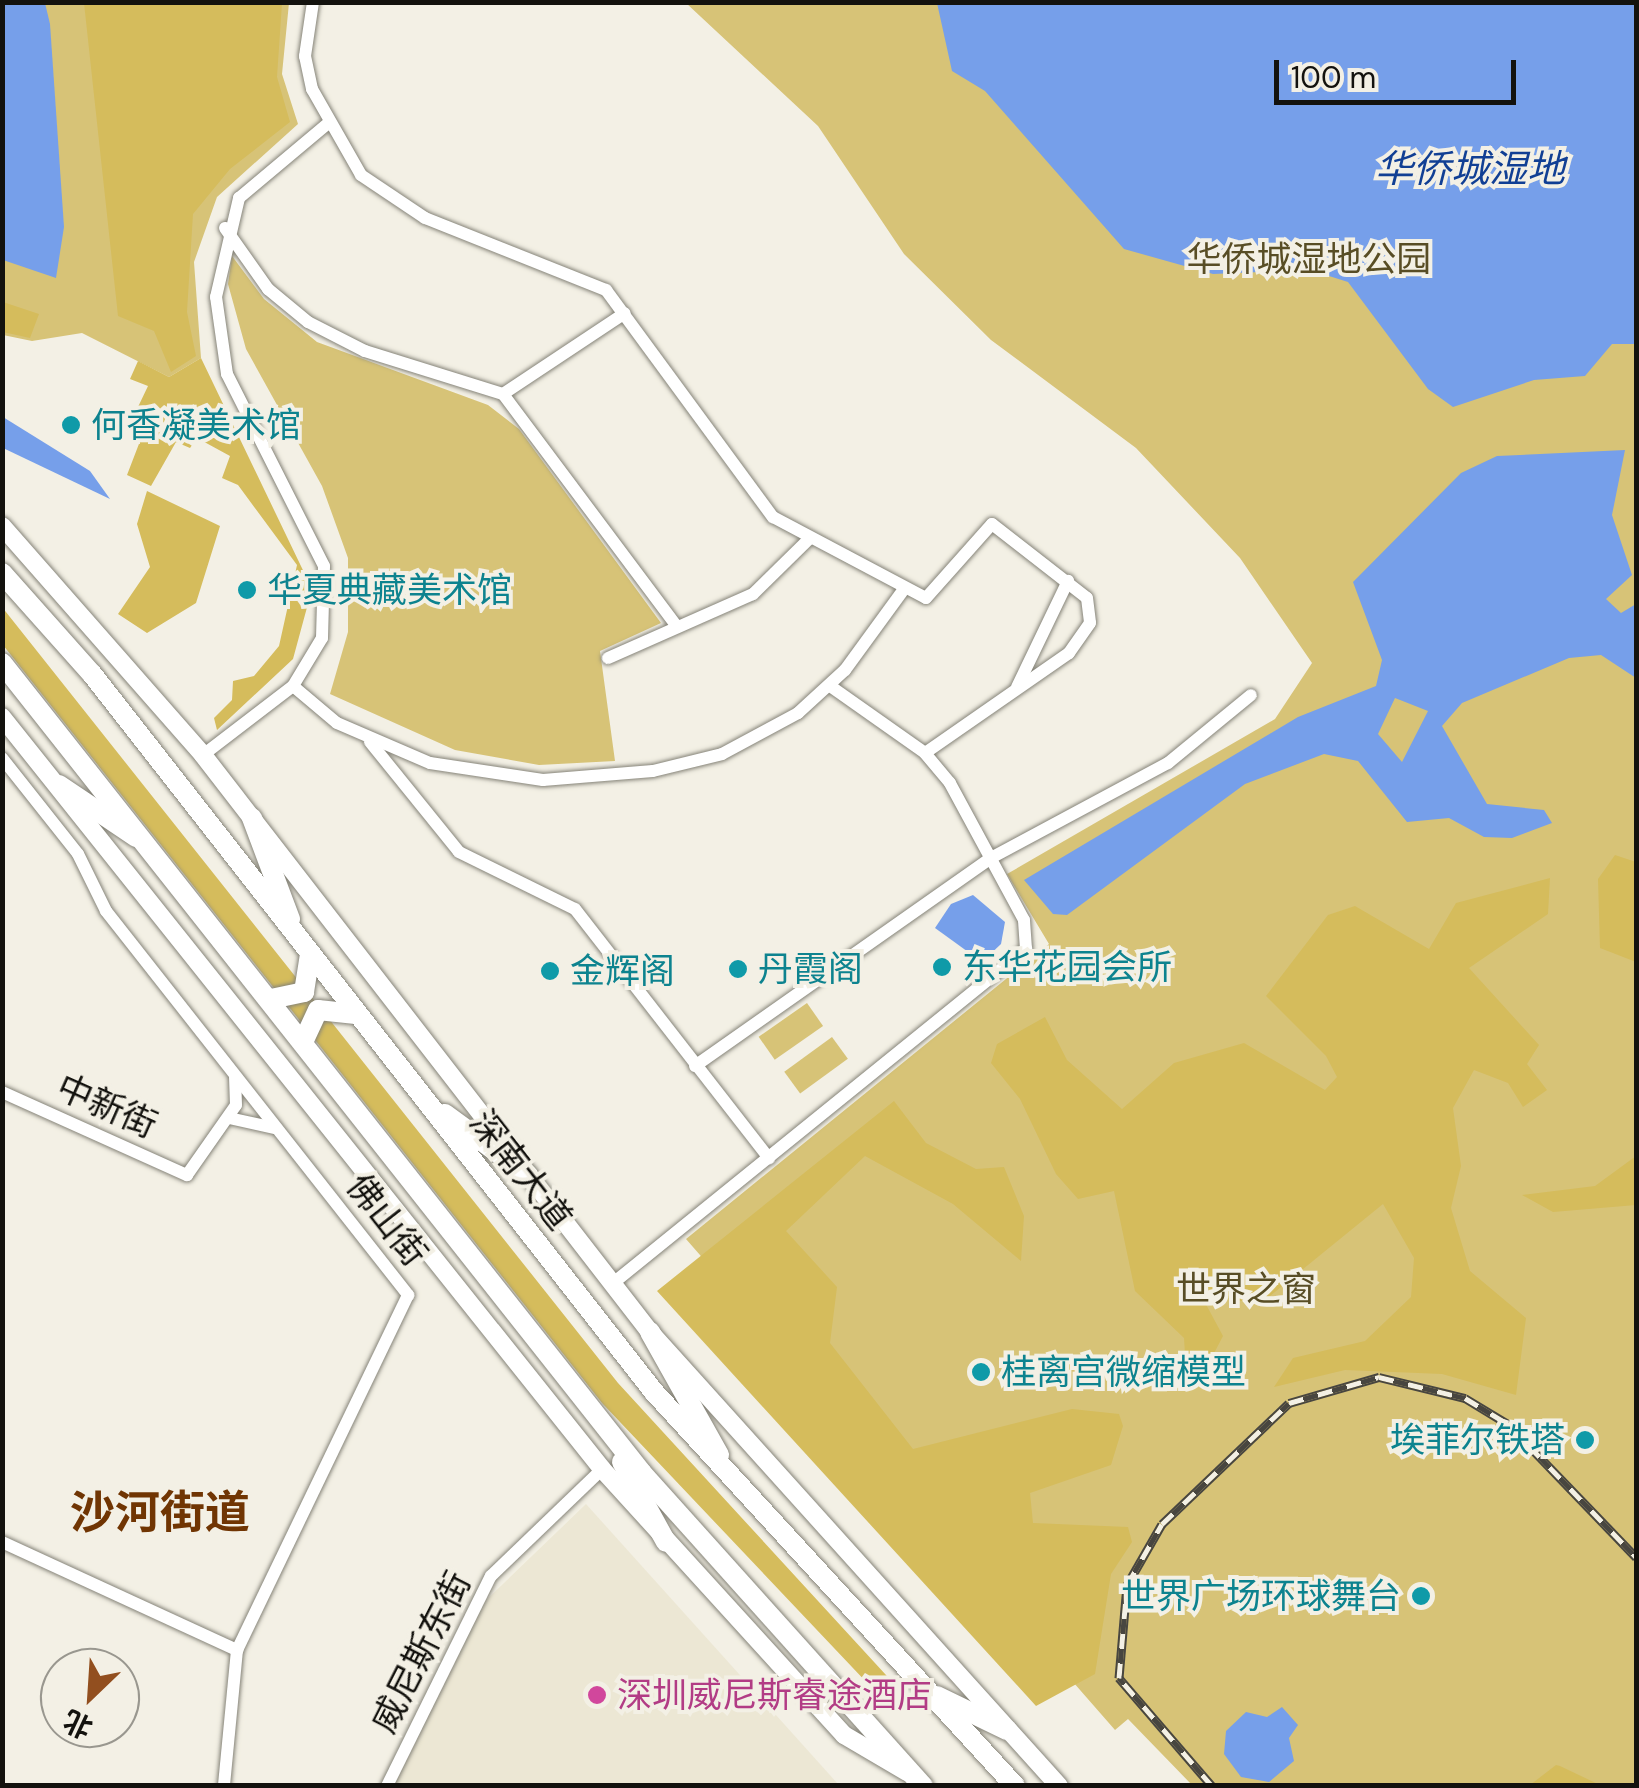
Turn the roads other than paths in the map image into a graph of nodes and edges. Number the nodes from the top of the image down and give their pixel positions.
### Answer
1 (313, 2) edge
2 (326, 124) junction
3 (226, 228) junction
4 (624, 312) junction
5 (503, 394) junction
6 (2, 526) edge
7 (810, 538) junction
8 (2, 573) edge
9 (1068, 582) junction
10 (904, 588) junction
11 (677, 627) junction
12 (608, 658) dead end
13 (2, 663) edge
14 (293, 686) junction
15 (830, 686) junction
16 (1016, 690) junction
17 (1251, 696) dead end
18 (5, 723) edge
19 (368, 740) junction
20 (924, 753) junction
21 (203, 755) junction
22 (2, 758) edge
23 (58, 785) junction
24 (252, 818) junction
25 (151, 847) junction
26 (989, 859) junction
27 (304, 947) junction
28 (271, 999) junction
29 (358, 1015) junction
30 (304, 1040) junction
31 (695, 1066) junction
32 (233, 1072) junction
33 (2, 1092) edge
34 (424, 1100) junction
35 (229, 1118) junction
36 (280, 1132) junction
37 (769, 1158) junction
38 (528, 1175) junction
39 (612, 1284) junction
40 (650, 1332) junction
41 (605, 1428) junction
42 (602, 1469) junction
43 (740, 1492) junction
44 (2, 1542) edge
45 (666, 1542) junction
46 (237, 1650) junction
47 (926, 1691) junction
48 (1007, 1730) junction
49 (919, 1783) edge
50 (224, 1786) edge
51 (388, 1786) edge
52 (1015, 1786) edge
53 (1059, 1786) edge

1 - 2 street
2 - 3 street
2 - 4 street
3 - 5 street
3 - 14 street
4 - 5 street
4 - 7 street
5 - 11 street
6 - 21 main road
7 - 10 street
7 - 11 street
8 - 27 main road, 深南大道
9 - 10 street
9 - 16 street
9 - 16 street
10 - 15 street
11 - 12 street
13 - 25 main road
14 - 19 street
14 - 21 street
15 - 19 street
15 - 20 street
16 - 20 street
17 - 26 street
18 - 23 main road
19 - 31 street
20 - 26 street
21 - 24 main road
22 - 32 street, 佛山街
23 - 25 main road
23 - 42 main road
24 - 27 main road
24 - 38 main road
25 - 28 main road
26 - 31 street
26 - 37 street
27 - 28 main road
27 - 29 main road, 深南大道
28 - 30 main road
29 - 30 main road
29 - 34 main road, 深南大道
30 - 41 main road
31 - 37 street
32 - 35 street
32 - 36 street, 佛山街
33 - 35 street, 中新街
34 - 38 main road
34 - 43 main road, 深南大道
35 - 36 street
36 - 46 street, 佛山街
37 - 39 street
38 - 39 main road
39 - 40 main road
40 - 43 main road
40 - 48 main road
41 - 45 main road
41 - 49 main road
42 - 45 main road
42 - 51 street, 威尼斯东街
43 - 47 main road, 深南大道
44 - 46 street
45 - 49 main road
46 - 50 street, 佛山街
47 - 48 main road
47 - 52 main road, 深南大道
48 - 53 main road

